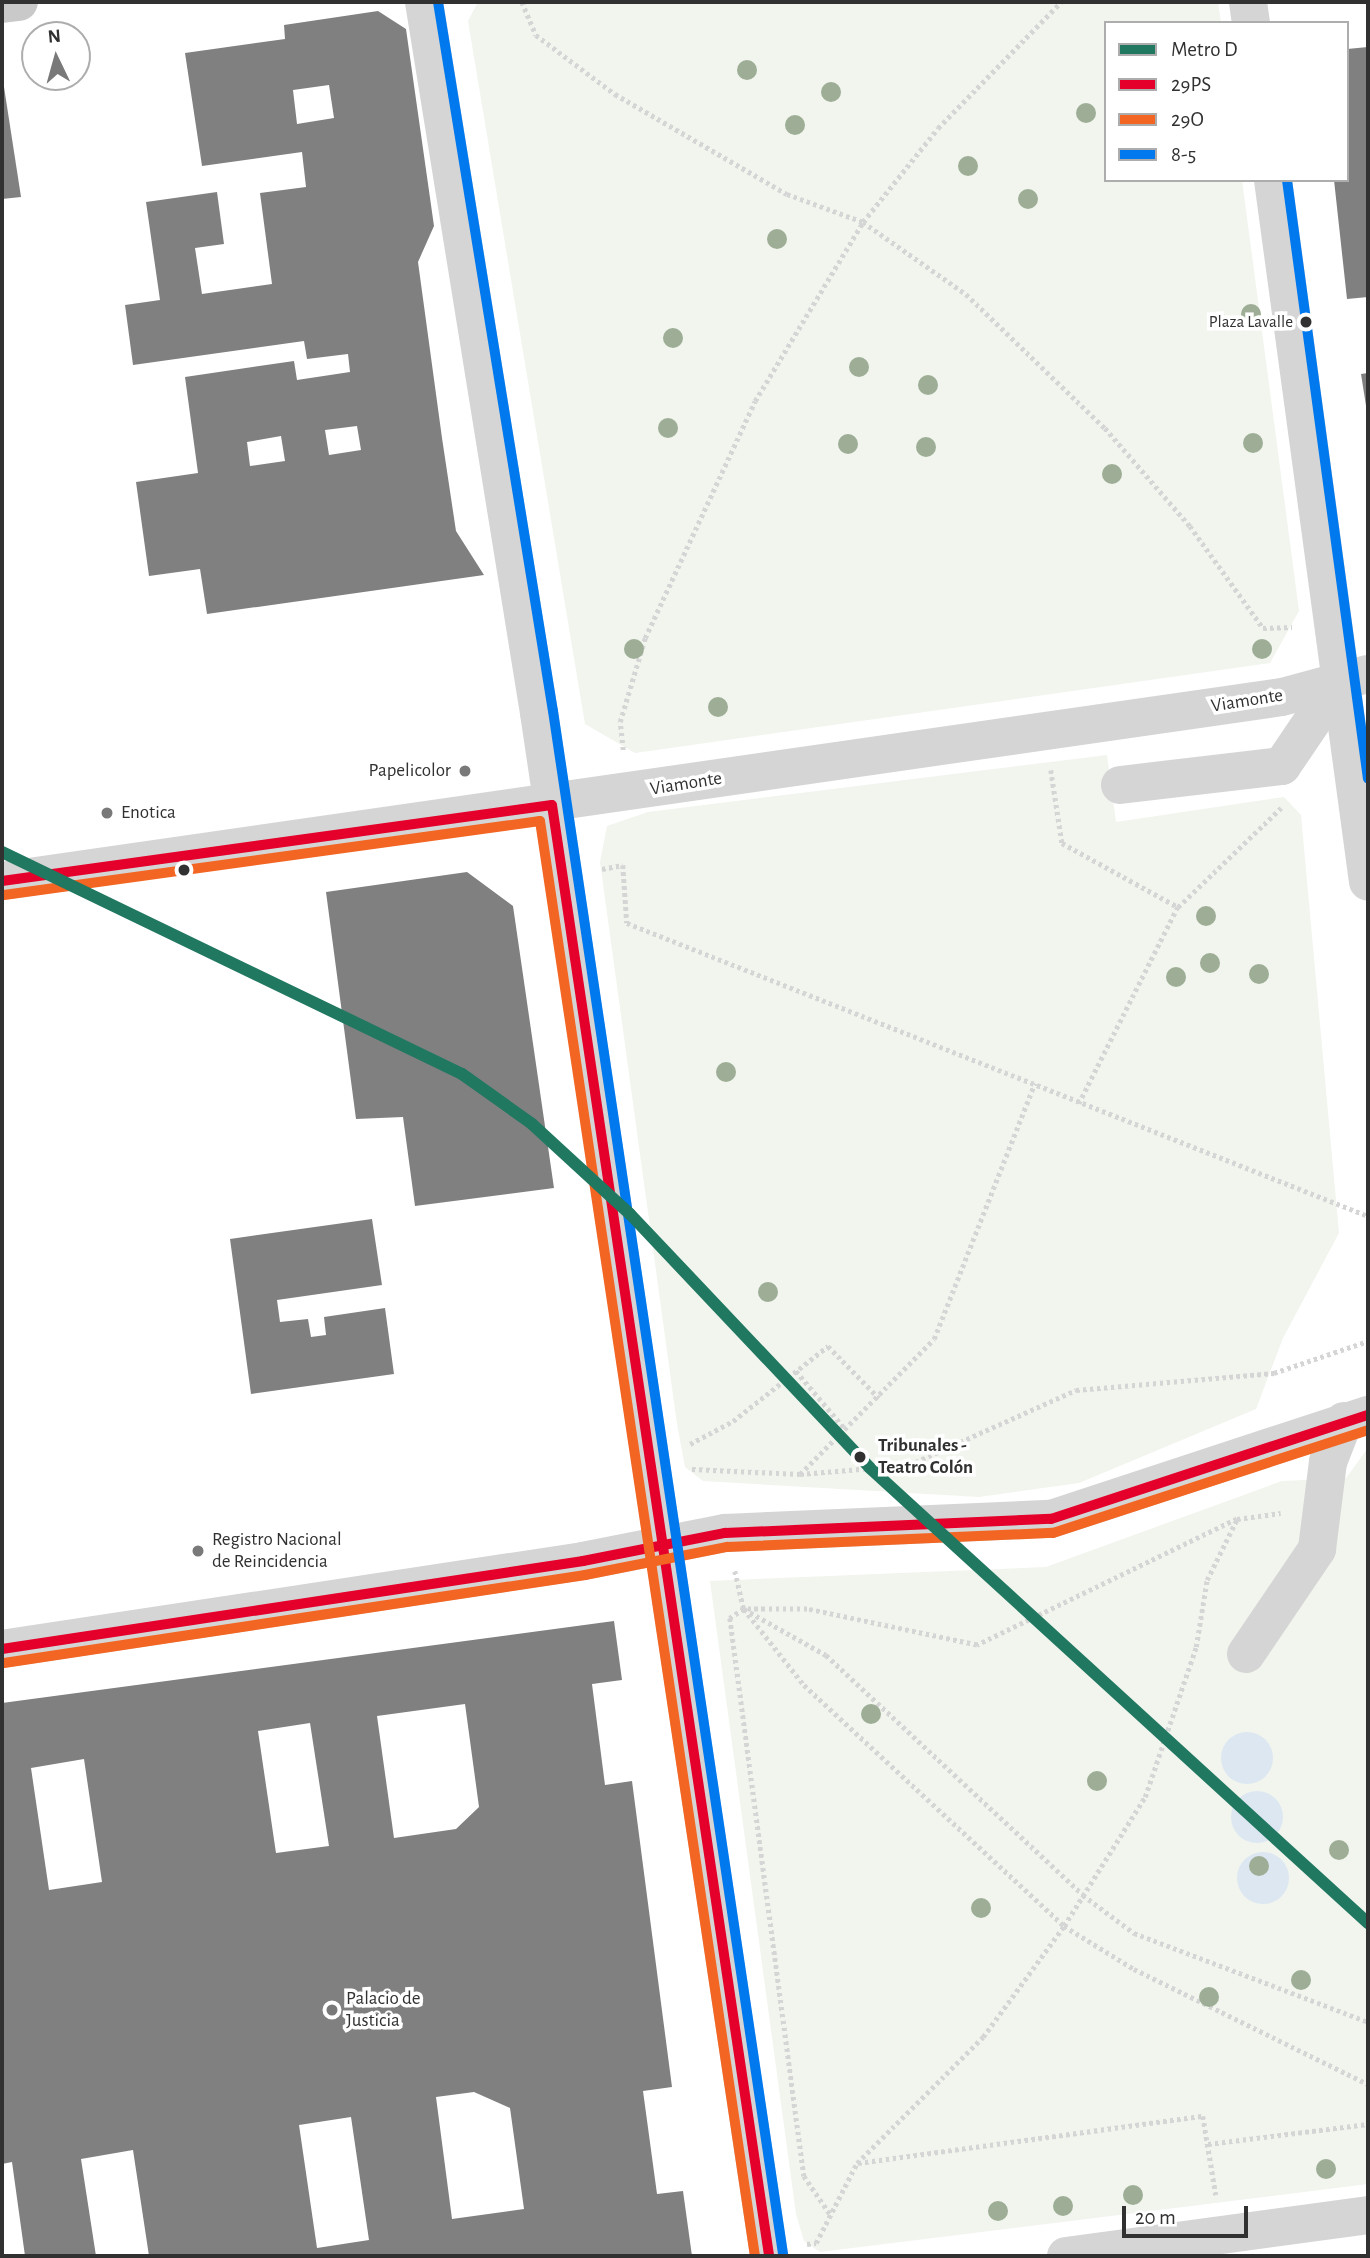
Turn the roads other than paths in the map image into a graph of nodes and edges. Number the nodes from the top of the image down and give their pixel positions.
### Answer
1 (19, 2) edge
2 (424, 2) edge
3 (1248, 2) edge
4 (2, 4) edge
5 (1251, 21) edge
6 (1273, 182) edge
7 (1354, 677) edge
8 (1120, 785) dead end
9 (552, 805) junction
10 (2, 881) edge
11 (1368, 882) edge
12 (1356, 1418) edge
13 (661, 1544) junction
14 (2, 1650) edge
15 (1246, 1654) dead end
16 (1368, 2215) edge
17 (769, 2254) edge
18 (1066, 2256) edge

1 - 4 main road
2 - 9 street
3 - 5 street
6 - 7 street
7 - 8 street
7 - 9 street, Viamonte
7 - 11 street
9 - 10 street, Viamonte
9 - 13 street
12 - 13 street
12 - 15 street
13 - 14 street
13 - 17 street
16 - 18 street

